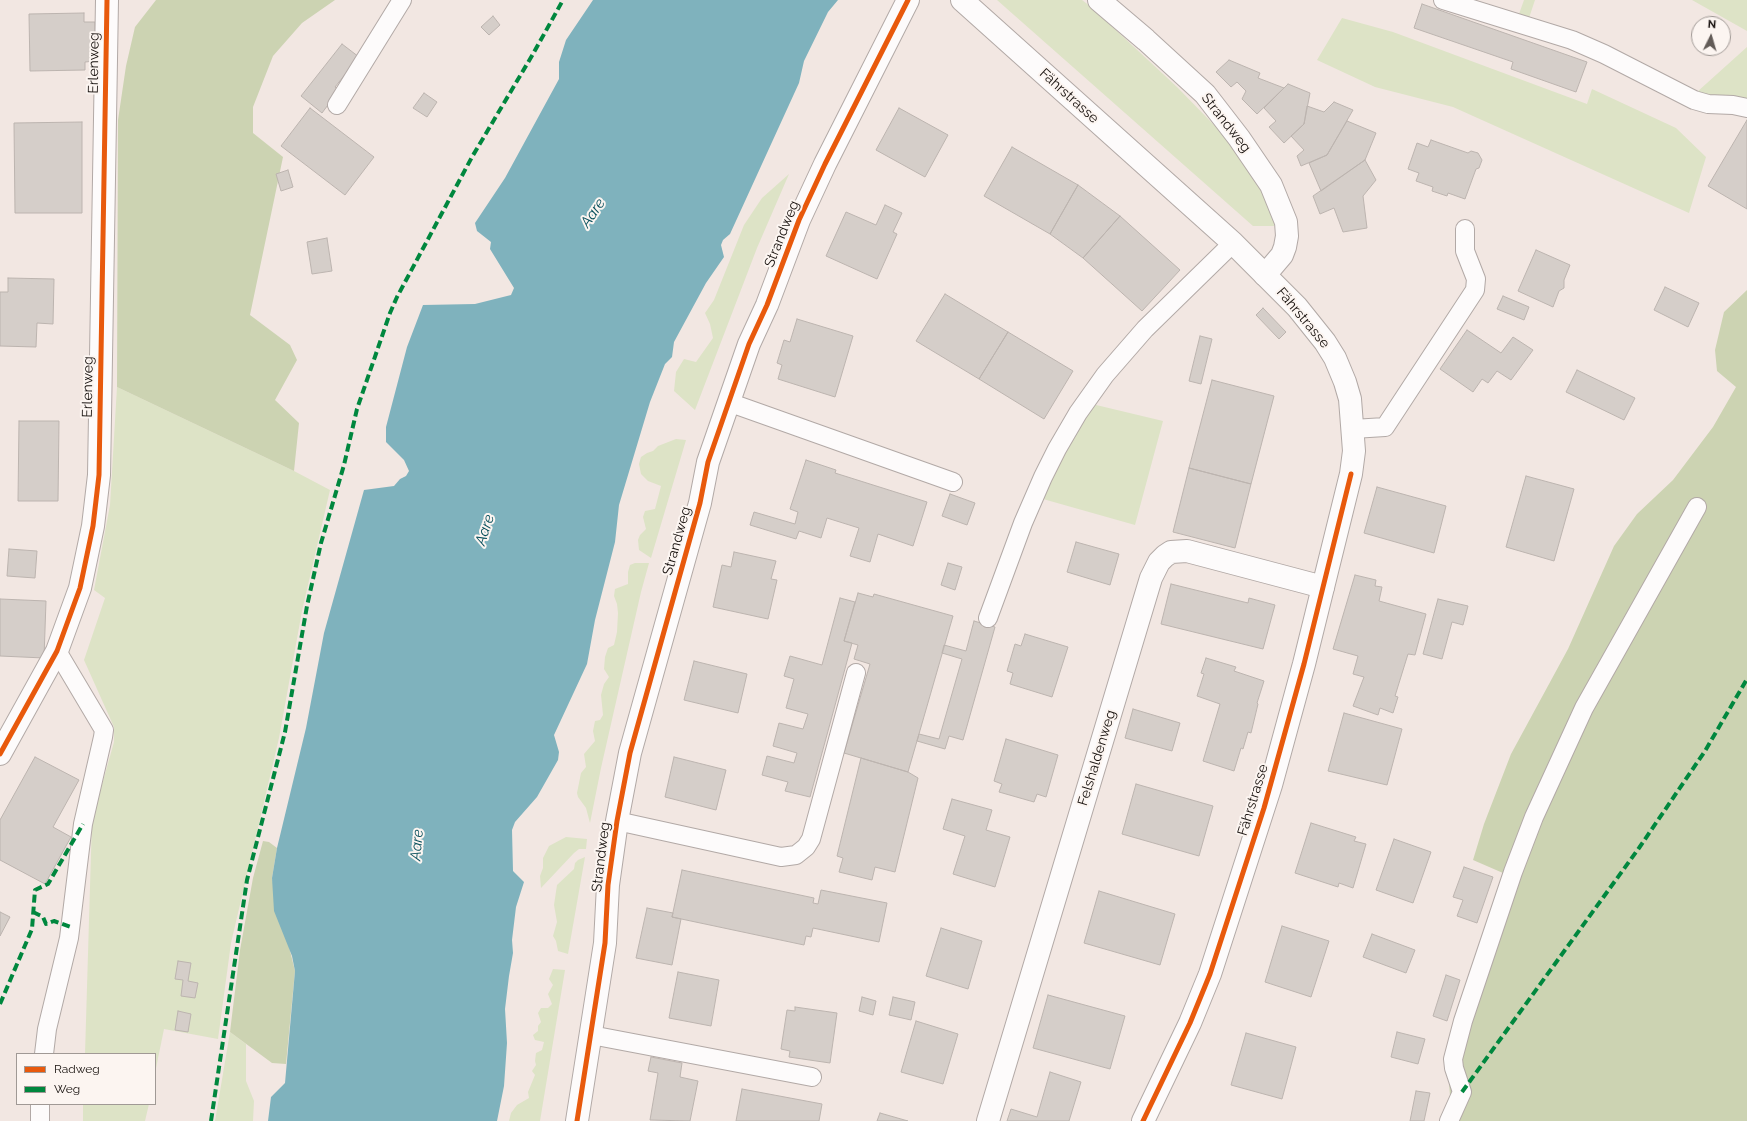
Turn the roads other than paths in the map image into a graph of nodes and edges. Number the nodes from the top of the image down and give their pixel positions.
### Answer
1 (107, 0) edge
2 (402, 0) edge
3 (908, 0) edge
4 (962, 0) edge
5 (1099, 0) edge
6 (1443, 0) edge
7 (337, 105) dead end
8 (1747, 108) edge
9 (1465, 229) dead end
10 (1233, 243) junction
11 (1265, 275) junction
12 (728, 402) junction
13 (1353, 429) junction
14 (953, 482) dead end
15 (1697, 507) dead end
16 (1323, 587) junction
17 (988, 618) dead end
18 (57, 651) junction
19 (856, 673) dead end
20 (0, 754) edge
21 (617, 821) junction
22 (591, 1035) junction
23 (44, 1053) edge
24 (812, 1077) dead end
25 (40, 1105) edge
26 (40, 1121) edge
27 (577, 1121) edge
28 (988, 1121) edge
29 (1143, 1121) edge
30 (1449, 1121) edge

1 - 18 street, Erlenweg
2 - 7 lane
3 - 12 street, Strandweg
4 - 10 street, Fährstrasse
5 - 11 street, Strandweg
6 - 8 lane
9 - 13 lane
10 - 11 street, Fährstrasse
10 - 17 lane
11 - 13 street, Fährstrasse
12 - 14 lane
12 - 21 street, Strandweg
13 - 16 street, Fährstrasse
15 - 30 lane
16 - 28 street, Felshaldenweg
16 - 29 street, Fährstrasse
18 - 20 street, Erlenweg
18 - 23 lane
19 - 21 lane
21 - 22 street, Strandweg
22 - 24 lane
22 - 27 street, Strandweg
25 - 26 lane

